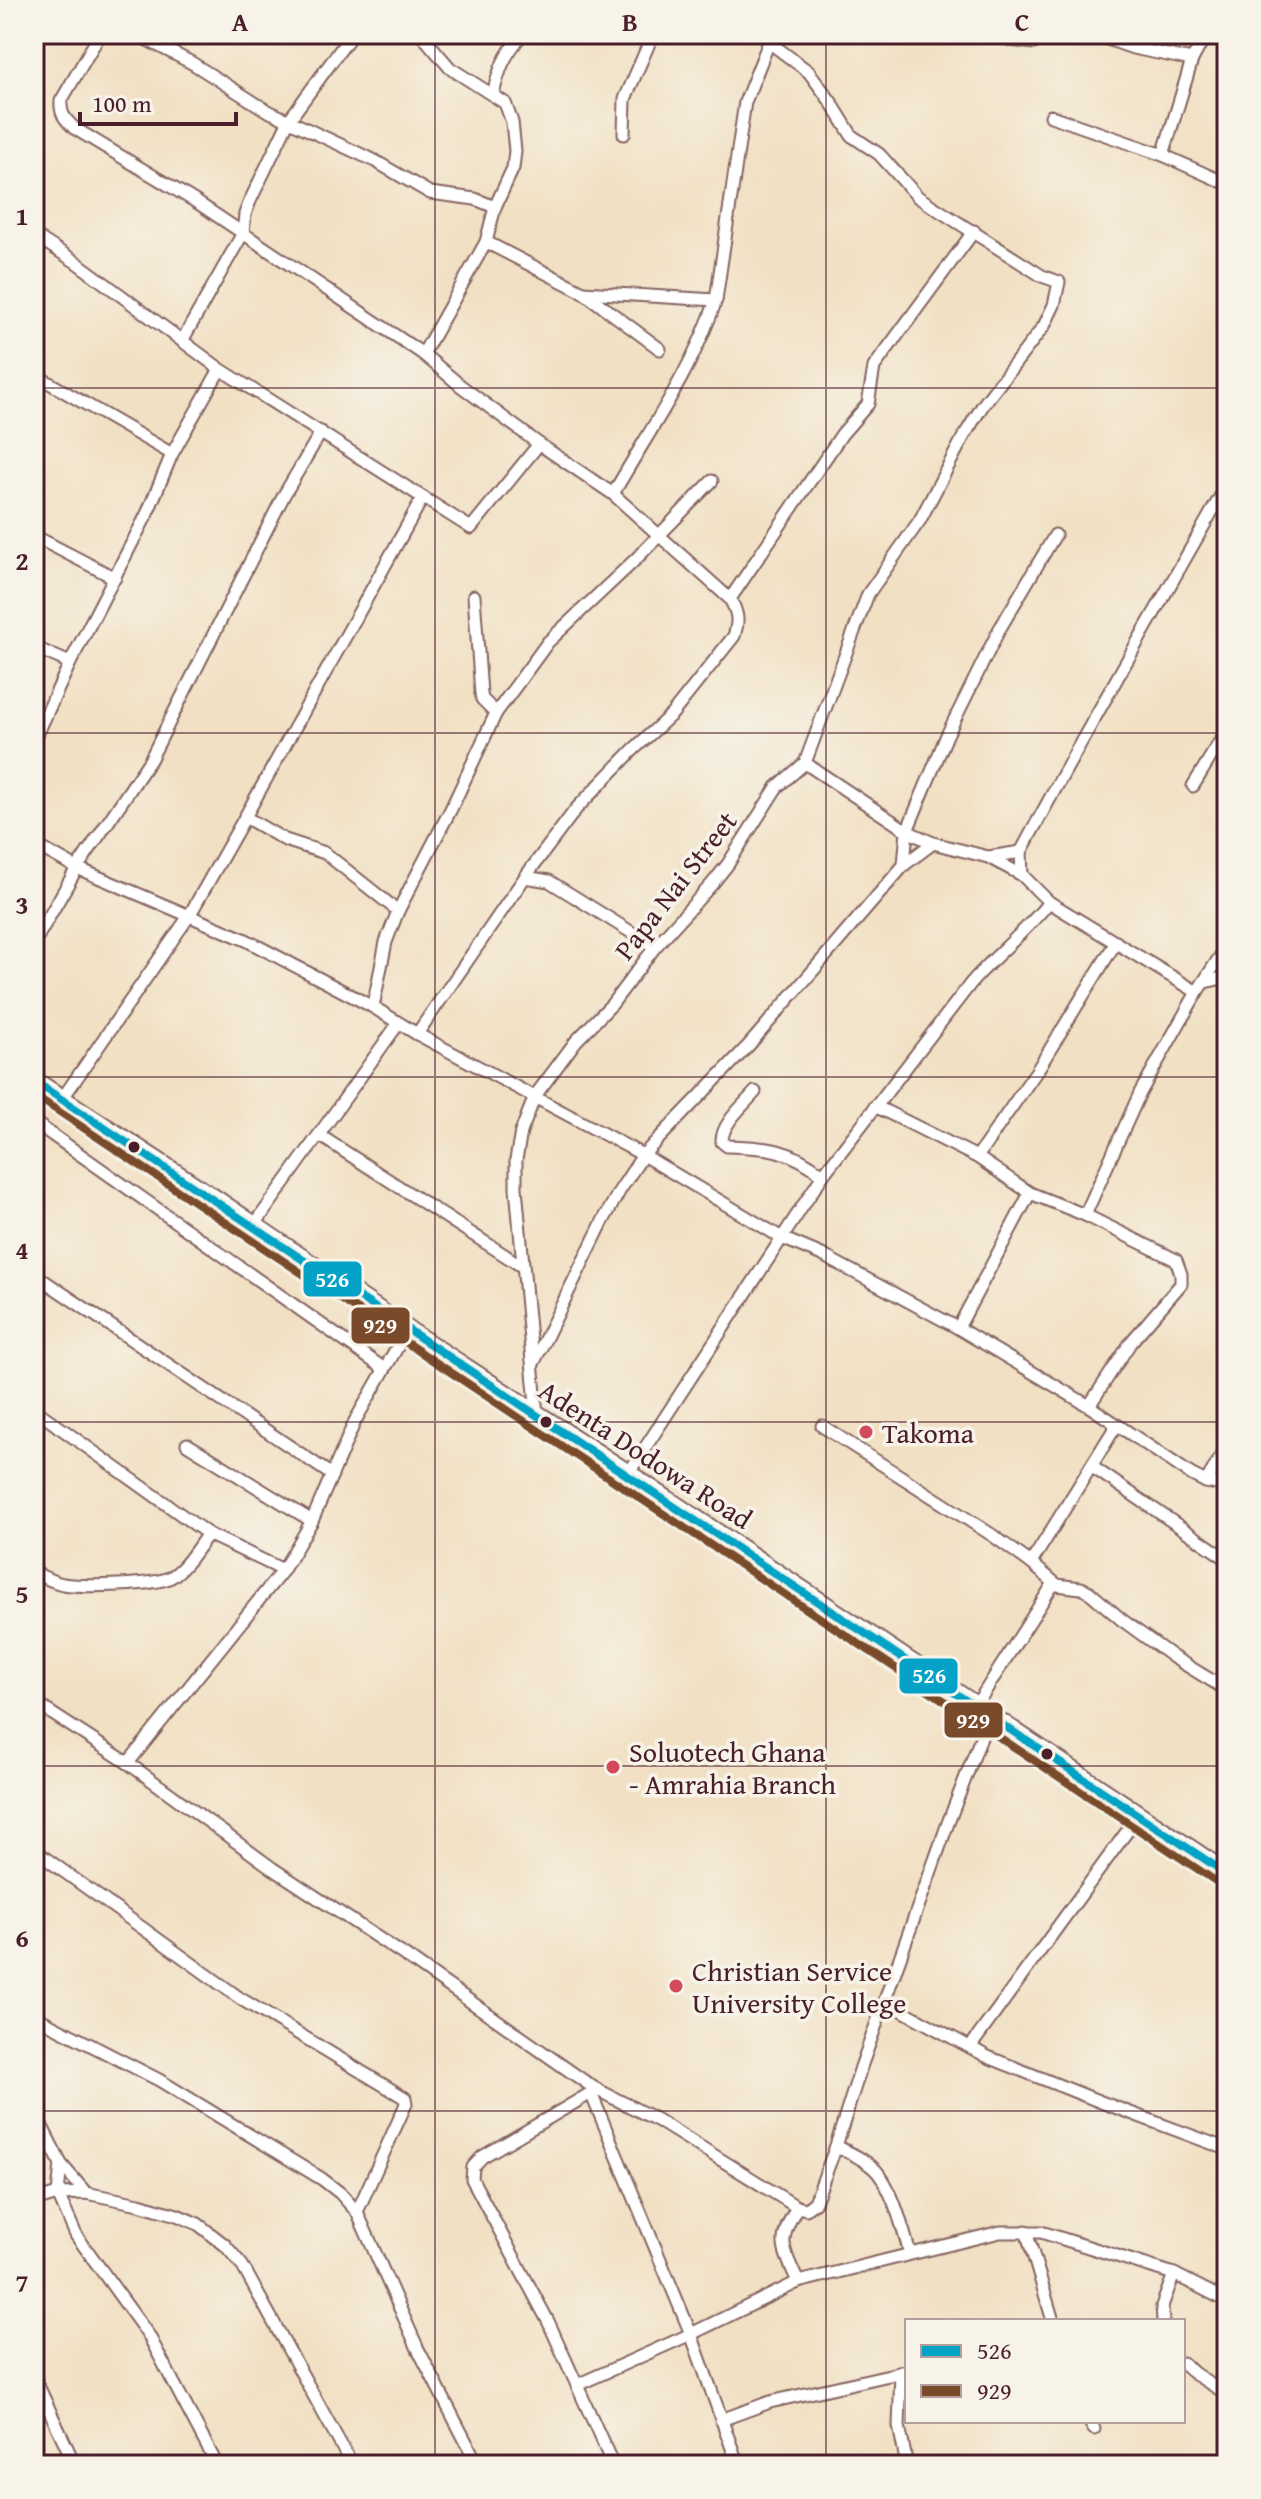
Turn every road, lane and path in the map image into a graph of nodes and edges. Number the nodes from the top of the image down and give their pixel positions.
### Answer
1 (100, 34) edge
2 (136, 34) edge
3 (352, 34) edge
4 (421, 34) edge
5 (522, 34) edge
6 (653, 34) edge
7 (997, 34) edge
8 (1044, 34) edge
9 (1093, 34) edge
10 (1206, 34) edge
11 (766, 38) edge
12 (1192, 60) junction
13 (493, 94) junction
14 (1051, 116) dead end
15 (289, 120) junction
16 (624, 134) dead end
17 (1163, 155) junction
18 (1227, 184) edge
19 (495, 207) junction
20 (974, 231) junction
21 (243, 233) junction
22 (34, 235) edge
23 (486, 242) junction
24 (583, 292) junction
25 (716, 300) junction
26 (182, 341) junction
27 (660, 349) dead end
28 (423, 354) junction
29 (220, 369) junction
30 (34, 374) edge
31 (321, 432) junction
32 (539, 444) junction
33 (172, 454) junction
34 (712, 481) dead end
35 (1227, 485) edge
36 (613, 494) junction
37 (423, 497) junction
38 (658, 535) junction
39 (1055, 535) dead end
40 (34, 536) edge
41 (115, 578) junction
42 (474, 596) dead end
43 (730, 599) junction
44 (34, 647) edge
45 (70, 663) junction
46 (496, 713) junction
47 (1227, 730) edge
48 (34, 741) edge
49 (805, 763) junction
50 (1193, 786) dead end
51 (245, 817) junction
52 (907, 831) junction
53 (933, 843) junction
54 (34, 844) edge
55 (1021, 852) junction
56 (988, 857) junction
57 (539, 858) junction
58 (904, 865) junction
59 (77, 868) junction
60 (1022, 875) junction
61 (525, 877) junction
62 (549, 881) junction
63 (1049, 902) junction
64 (398, 911) junction
65 (189, 916) junction
66 (1116, 942) junction
67 (34, 943) edge
68 (1227, 946) edge
69 (655, 947) junction
70 (1227, 977) edge
71 (1205, 982) junction
72 (1197, 992) junction
73 (373, 1007) junction
74 (398, 1024) junction
75 (417, 1034) junction
76 (34, 1081) edge
77 (755, 1092) dead end
78 (535, 1096) junction
79 (62, 1099) junction
80 (875, 1106) junction
81 (34, 1122) edge
82 (319, 1135) junction
83 (643, 1155) junction
84 (977, 1157) junction
85 (823, 1175) junction
86 (1030, 1193) junction
87 (1085, 1215) junction
88 (253, 1227) junction
89 (782, 1238) junction
90 (523, 1267) junction
91 (34, 1274) edge
92 (958, 1328) junction
93 (407, 1330) junction
94 (532, 1366) junction
95 (383, 1368) junction
96 (1089, 1406) junction
97 (34, 1409) edge
98 (537, 1416) junction
99 (822, 1426) dead end
100 (1116, 1426) junction
101 (187, 1444) dead end
102 (1227, 1446) edge
103 (1091, 1466) junction
104 (628, 1474) junction
105 (332, 1475) junction
106 (1206, 1482) junction
107 (1227, 1486) edge
108 (312, 1521) junction
109 (208, 1534) junction
110 (1227, 1559) edge
111 (1031, 1563) junction
112 (283, 1570) junction
113 (34, 1572) edge
114 (1054, 1583) junction
115 (1227, 1690) edge
116 (34, 1702) edge
117 (982, 1712) junction
118 (128, 1763) junction
119 (1139, 1815) junction
120 (34, 1850) edge
121 (1227, 1874) edge
122 (885, 2001) junction
123 (34, 2016) edge
124 (971, 2046) junction
125 (592, 2090) junction
126 (34, 2111) edge
127 (836, 2146) junction
128 (1227, 2149) edge
129 (61, 2164) junction
130 (86, 2193) junction
131 (58, 2194) junction
132 (34, 2201) edge
133 (797, 2207) junction
134 (357, 2212) junction
135 (1026, 2231) junction
136 (910, 2253) junction
137 (1174, 2274) junction
138 (798, 2282) junction
139 (1227, 2301) edge
140 (1052, 2319) edge
141 (1163, 2319) edge
142 (691, 2334) junction
143 (1185, 2365) edge
144 (904, 2372) edge
145 (34, 2377) edge
146 (577, 2385) junction
147 (1227, 2394) edge
148 (721, 2420) junction
149 (75, 2465) edge
150 (217, 2465) edge
151 (352, 2465) edge
152 (478, 2465) edge
153 (613, 2465) edge
154 (738, 2465) edge
155 (907, 2465) edge

1 - 21 street
2 - 15 street
3 - 15 street
4 - 13 street
5 - 13 street
6 - 16 street
7 - 8 street
9 - 12 street
10 - 12 street
11 - 20 street
11 - 25 street
12 - 17 street
13 - 19 street
14 - 17 street
15 - 19 street
15 - 21 street
17 - 18 street
19 - 23 street
20 - 43 street
20 - 49 street, Papa Nai Street
21 - 26 street
21 - 28 street
22 - 26 street
23 - 24 street
23 - 28 street
24 - 25 street
24 - 27 street
25 - 36 street
26 - 29 street
28 - 32 street
29 - 31 street
29 - 33 street
30 - 33 street
31 - 37 street
31 - 59 street
32 - 36 street
32 - 37 street
33 - 41 street
34 - 38 street
35 - 55 street
36 - 38 street
37 - 51 street
38 - 43 street
38 - 46 street
39 - 52 street
40 - 41 street
41 - 45 street
42 - 46 street
43 - 57 street
44 - 45 street
45 - 48 street
46 - 64 street
47 - 50 street
49 - 52 street
49 - 69 street, Papa Nai Street
51 - 64 street
51 - 65 street
52 - 53 street
52 - 58 street
53 - 56 street
53 - 58 street
54 - 59 street
55 - 56 street
55 - 60 street
56 - 60 street
57 - 61 street
57 - 62 street
58 - 83 street
59 - 65 street
59 - 67 street
60 - 63 street
61 - 62 street
61 - 75 street
62 - 69 street
63 - 66 street
63 - 80 street
64 - 73 street
65 - 73 street
65 - 79 street
66 - 72 street
66 - 84 street
68 - 71 street
69 - 78 street, Papa Nai Street
70 - 71 street
71 - 72 street
72 - 87 street
73 - 74 street
74 - 75 street
74 - 82 street
75 - 78 street
76 - 79 main road, Adenta Dodowa Road
77 - 85 street
78 - 83 street
78 - 90 street, Papa Nai Street
79 - 88 main road, Adenta Dodowa Road
80 - 84 street
80 - 85 street
81 - 95 street
82 - 88 street
82 - 90 street
83 - 89 street
83 - 94 street
84 - 86 street
85 - 89 street
86 - 87 street
86 - 92 street
87 - 96 street
88 - 93 main road, Adenta Dodowa Road
89 - 92 street
89 - 104 street
90 - 94 street, Papa Nai Street
91 - 105 street
92 - 96 street
93 - 95 street
93 - 98 main road, Adenta Dodowa Road
94 - 98 street, Papa Nai Street
95 - 105 street
96 - 100 street
97 - 109 street
98 - 104 main road, Adenta Dodowa Road
99 - 111 street
100 - 103 street
100 - 106 street
101 - 108 street
102 - 106 street
103 - 110 street
103 - 111 street
104 - 117 main road, Adenta Dodowa Road
105 - 108 street
106 - 107 street
108 - 112 street
109 - 112 street
109 - 113 street
111 - 114 street
112 - 118 street
114 - 115 street
114 - 117 street
116 - 118 street
117 - 119 main road, Adenta Dodowa Road
117 - 122 street
118 - 125 street
119 - 121 main road, Adenta Dodowa Road
119 - 124 street
120 - 134 street
122 - 124 street
122 - 127 street
123 - 134 street
124 - 128 street
125 - 133 street
125 - 142 street
125 - 146 street
126 - 129 street
127 - 133 street
127 - 136 street
129 - 130 street
129 - 131 street
130 - 131 street
130 - 151 street
131 - 132 street
131 - 150 street
133 - 138 street
134 - 152 street
135 - 136 street
135 - 137 street
135 - 140 street
136 - 138 street
137 - 139 street
137 - 141 street
138 - 142 street
142 - 146 street
142 - 148 street
143 - 147 street
144 - 148 street
144 - 155 street
145 - 149 street
146 - 153 street
148 - 154 street

